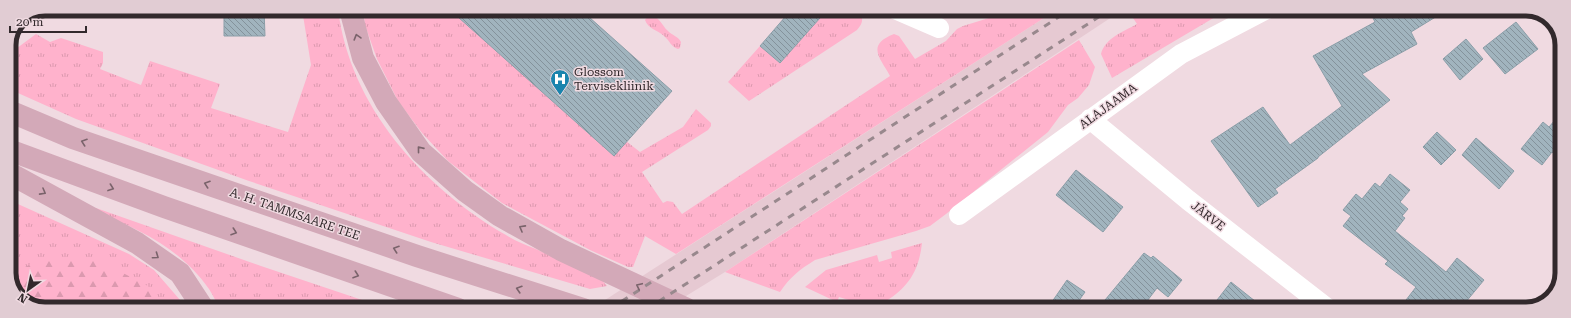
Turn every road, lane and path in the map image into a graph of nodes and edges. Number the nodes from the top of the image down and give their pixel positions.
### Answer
1 (352, 16) edge
2 (911, 16) edge
3 (1254, 16) edge
4 (939, 28) dead end
5 (16, 114) edge
6 (1090, 119) junction
7 (16, 153) edge
8 (16, 177) edge
9 (959, 215) dead end
10 (199, 302) edge
11 (440, 302) edge
12 (561, 302) edge
13 (672, 302) edge
14 (1319, 302) edge

13 -> 1 main road
2 - 4 street
3 - 6 street, ALAJAAMA
12 -> 5 main road, A. H. TAMMSAARE TEE
6 - 9 street, ALAJAAMA
6 - 14 street, JÄRVE
7 -> 11 main road
8 -> 10 main road

